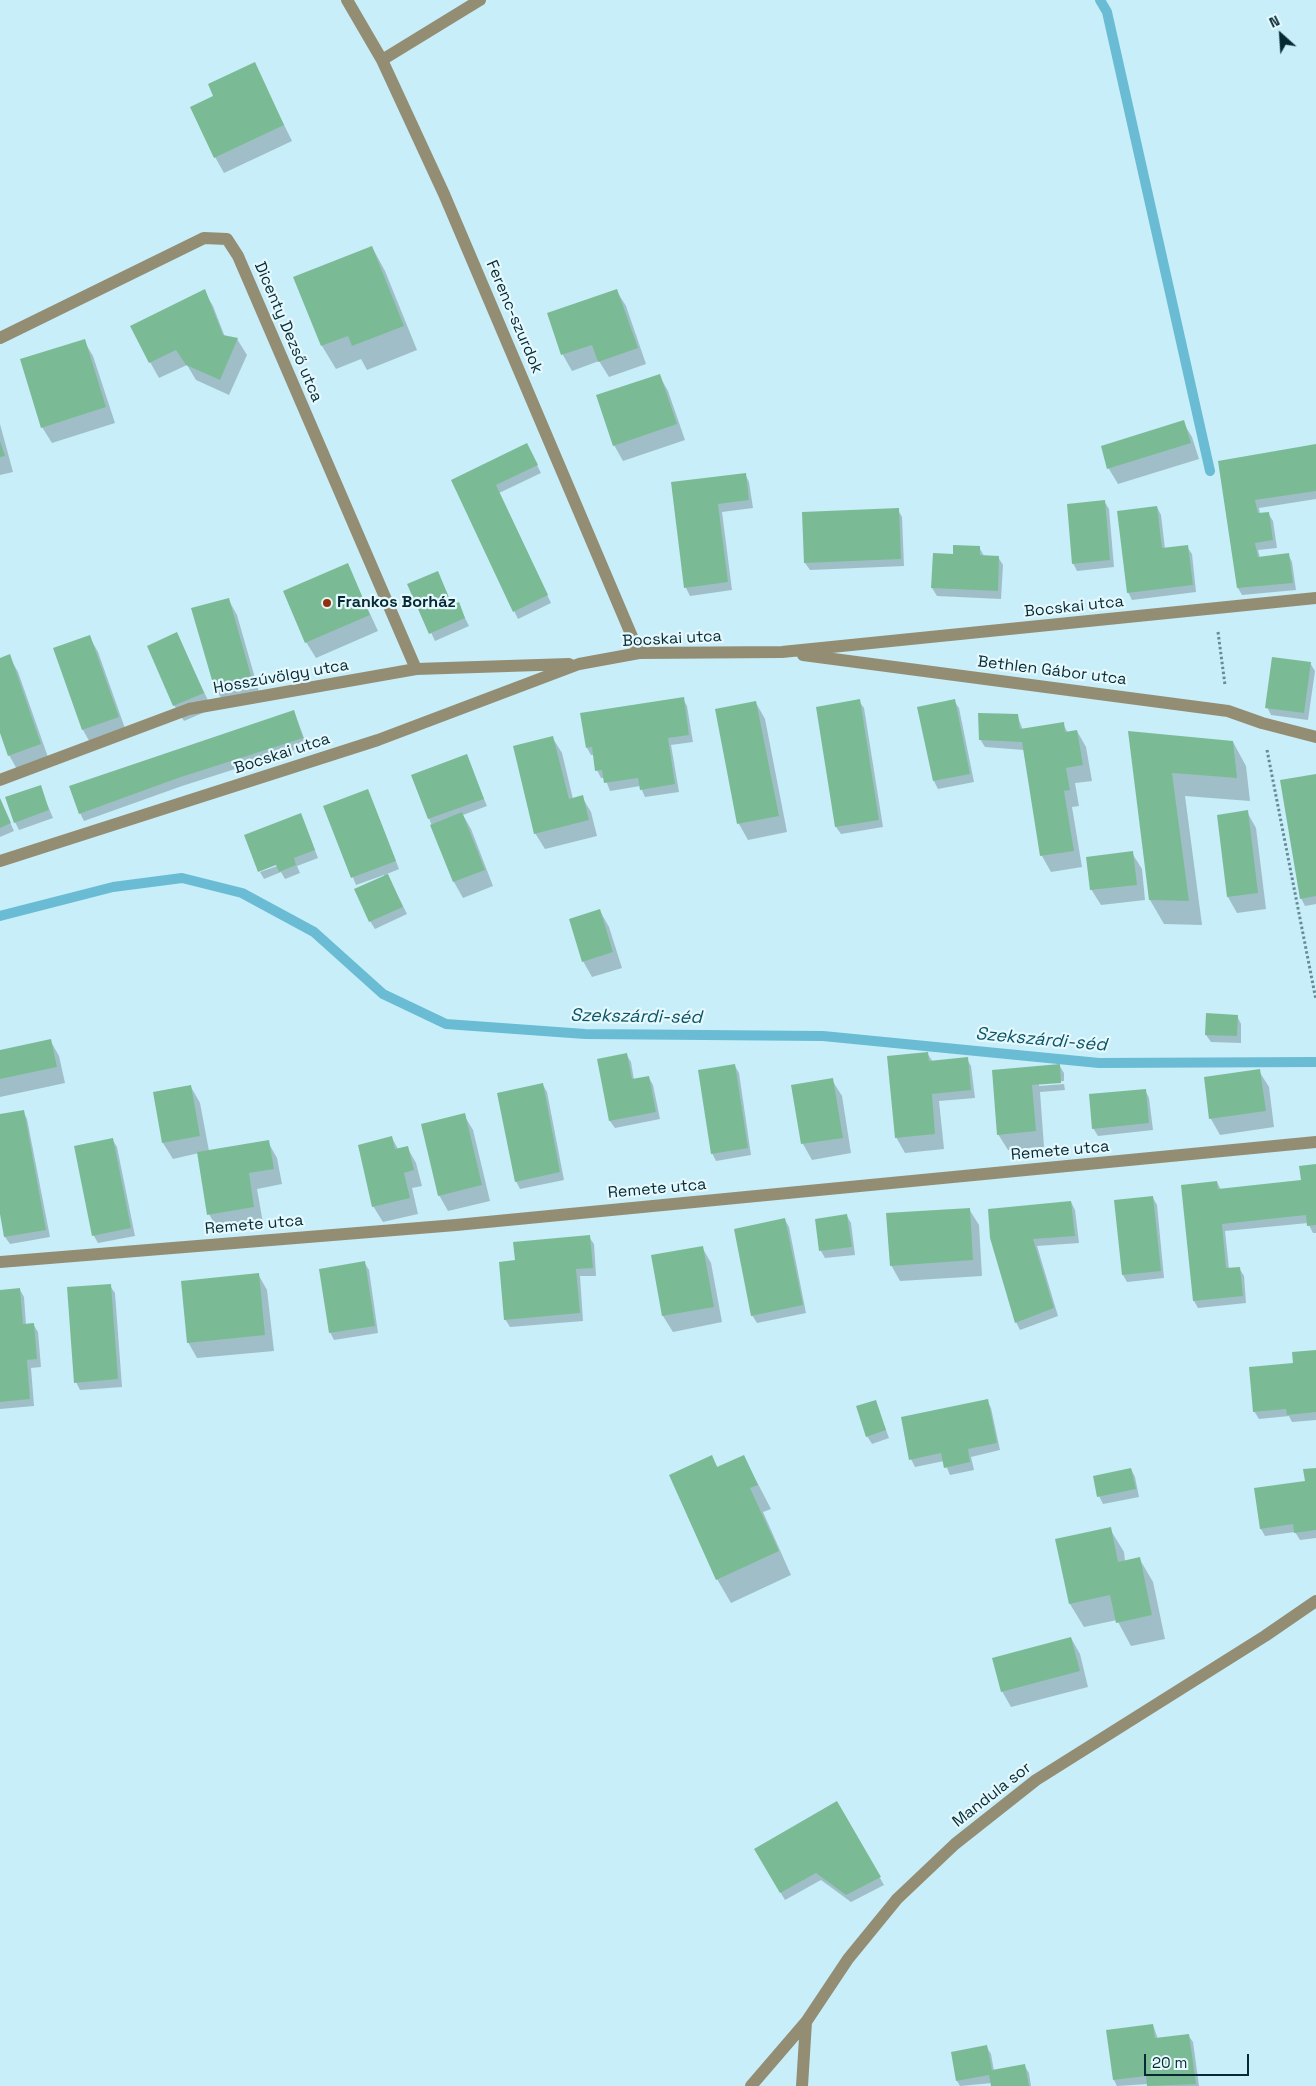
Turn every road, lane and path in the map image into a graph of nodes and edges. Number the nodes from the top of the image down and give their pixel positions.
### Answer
1 (347, 0) edge
2 (480, 0) edge
3 (382, 60) junction
4 (0, 338) edge
5 (1316, 598) edge
6 (1216, 609) junction
7 (782, 652) junction
8 (639, 653) junction
9 (579, 664) junction
10 (416, 669) junction
11 (1228, 711) junction
12 (1262, 723) junction
13 (1316, 737) edge
14 (0, 780) edge
15 (0, 861) edge
16 (1316, 1000) edge
17 (1316, 1142) edge
18 (0, 1262) edge
19 (1316, 1601) edge
20 (806, 2022) junction
21 (751, 2086) edge
22 (802, 2086) edge

1 - 3 street, Ferenc-szurdok
2 - 3 street
3 - 8 street, Ferenc-szurdok
4 - 10 street, Dicenty Dezső utca
5 - 6 street, Bocskai utca
6 - 7 street, Bocskai utca
6 - 11 path
7 - 8 street, Bocskai utca
7 - 11 street, Bethlen Gábor utca
8 - 9 street, Bocskai utca
9 - 10 street, Hosszúvölgy utca
9 - 15 street, Bocskai utca
10 - 14 street, Hosszúvölgy utca
11 - 12 street, Bethlen Gábor utca
12 - 13 street, Bethlen Gábor utca
12 - 16 path
17 - 18 street, Remete utca
19 - 20 street, Mandula sor
20 - 21 street, Mandula sor
20 - 22 street

